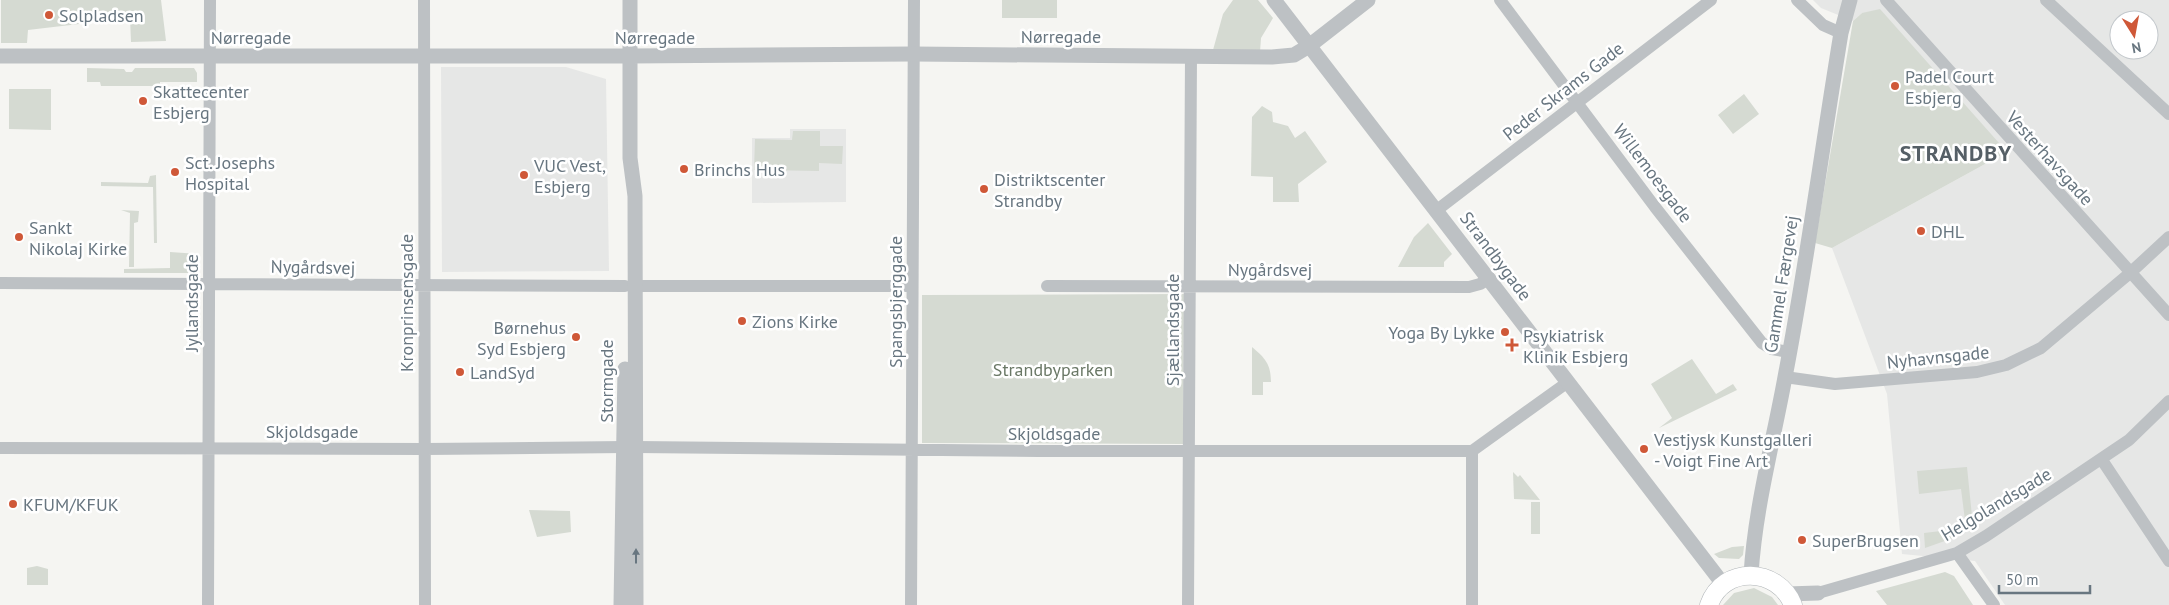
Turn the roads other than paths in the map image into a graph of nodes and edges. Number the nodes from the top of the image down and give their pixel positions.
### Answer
1 (210, 0) edge
2 (424, 0) edge
3 (630, 0) edge
4 (914, 0) edge
5 (1274, 0) edge
6 (1368, 0) edge
7 (1500, 0) edge
8 (1711, 0) edge
9 (1797, 0) edge
10 (1850, 0) edge
11 (1886, 0) edge
12 (2046, 0) edge
13 (1840, 33) junction
14 (1309, 46) junction
15 (913, 54) junction
16 (1192, 55) junction
17 (0, 56) edge
18 (210, 56) junction
19 (424, 56) junction
20 (630, 56) junction
21 (1578, 103) junction
22 (2169, 114) edge
23 (1437, 210) junction
24 (2169, 237) edge
25 (2130, 273) junction
26 (1490, 278) junction
27 (0, 283) edge
28 (208, 283) junction
29 (630, 286) junction
30 (912, 286) junction
31 (1047, 286) dead end
32 (1190, 286) junction
33 (423, 287) junction
34 (2169, 315) edge
35 (1789, 352) junction
36 (1785, 377) junction
37 (1568, 382) junction
38 (2169, 401) edge
39 (630, 447) junction
40 (0, 448) edge
41 (209, 449) junction
42 (425, 449) junction
43 (912, 450) junction
44 (1189, 450) junction
45 (1472, 451) junction
46 (2102, 460) junction
47 (1957, 553) junction
48 (2169, 561) edge
49 (1751, 575) junction
50 (1723, 584) junction
51 (1818, 593) joint
52 (1793, 601) edge
53 (208, 605) edge
54 (425, 605) edge
55 (620, 605) edge
56 (636, 605) edge
57 (911, 605) edge
58 (1188, 605) edge
59 (1472, 605) edge
60 (1709, 605) edge
61 (1994, 605) edge

1 - 18 street, Jyllandsgade
2 - 19 street, Kronprinsensgade
3 - 20 street, Stormgade
4 - 15 street, Spangsbjerggade
5 - 14 street, Strandbygade
6 - 14 street, Nørregade
7 - 21 street, Willemoesgade
8 - 21 street, Peder Skrams Gade
9 - 13 street
10 - 13 street, Gammel Færgevej
11 - 25 street, Vesterhavsgade
12 - 22 street
13 - 35 street, Gammel Færgevej
14 - 16 street, Nørregade
14 - 23 street, Strandbygade
15 - 16 street, Nørregade
15 - 20 street, Nørregade
15 - 30 street, Spangsbjerggade
16 - 32 street, Sjællandsgade
17 - 18 street, Nørregade
18 - 19 street, Nørregade
18 - 28 street, Jyllandsgade
19 - 20 street, Nørregade
19 - 33 street, Kronprinsensgade
20 - 29 street, Stormgade
21 - 23 street, Peder Skrams Gade
21 - 35 street, Willemoesgade
23 - 26 street, Strandbygade
24 - 25 street, Nyhavnsgade
25 - 34 street, Vesterhavsgade
25 - 36 street, Nyhavnsgade
26 - 32 street, Nygårdsvej
26 - 37 street, Strandbygade
27 - 28 street, Nygårdsvej
28 - 33 street, Nygårdsvej
28 - 41 street, Jyllandsgade
29 - 30 street, Nygårdsvej
29 - 33 street, Nygårdsvej
29 - 39 street, Stormgade
30 - 43 street, Spangsbjerggade
31 - 32 street, Nygårdsvej
32 - 44 street, Sjællandsgade
33 - 42 street, Kronprinsensgade
35 - 36 street, Gammel Færgevej
36 - 49 street, Gammel Færgevej
37 - 45 street
37 - 50 street, Strandbygade
38 - 46 street, Helgolandsgade
39 - 42 street, Skjoldsgade
39 - 43 street, Skjoldsgade
39 - 55 street, Stormgade
56 -> 39 street, Stormgade
40 - 41 street, Skjoldsgade
41 - 42 street, Skjoldsgade
41 - 53 street, Jyllandsgade
42 - 54 street, Kronprinsensgade
43 - 44 street, Skjoldsgade
43 - 57 street, Spangsbjerggade
44 - 45 street, Skjoldsgade
44 - 58 street, Sjællandsgade
45 - 59 street
46 - 47 street, Helgolandsgade
46 - 48 street
47 - 51 street, Helgolandsgade
47 - 61 street
49 - 50 main road
49 - 52 main road
50 - 60 main road
51 - 52 street, Helgolandsgade

